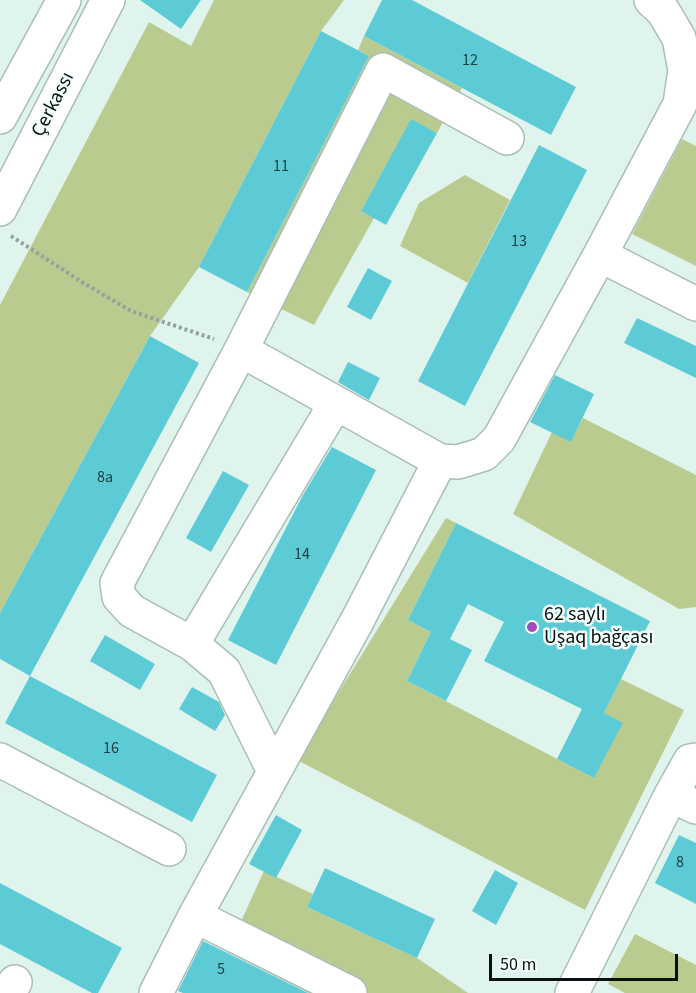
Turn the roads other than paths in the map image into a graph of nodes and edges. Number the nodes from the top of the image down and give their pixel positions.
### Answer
1 (108, 0) edge
2 (651, 0) edge
3 (56, 3) edge
4 (0, 117) edge
5 (507, 138) dead end
6 (4, 221) edge
7 (600, 255) junction
8 (696, 304) edge
9 (241, 350) junction
10 (336, 403) junction
11 (440, 461) junction
12 (192, 644) junction
13 (0, 760) edge
14 (696, 760) edge
15 (274, 771) junction
16 (684, 801) edge
17 (169, 849) dead end
18 (195, 916) junction
19 (156, 993) edge
20 (350, 993) edge
21 (572, 993) edge

1 - 6 street, Çerkassı
2 - 7 street
3 - 4 street, Çerkassı
5 - 9 street
7 - 8 street
7 - 11 street
9 - 10 street
9 - 12 street
10 - 11 street
10 - 12 street
11 - 15 street
12 - 15 street
13 - 17 street
14 - 16 street
15 - 18 street
16 - 21 street
18 - 19 street
18 - 20 street

